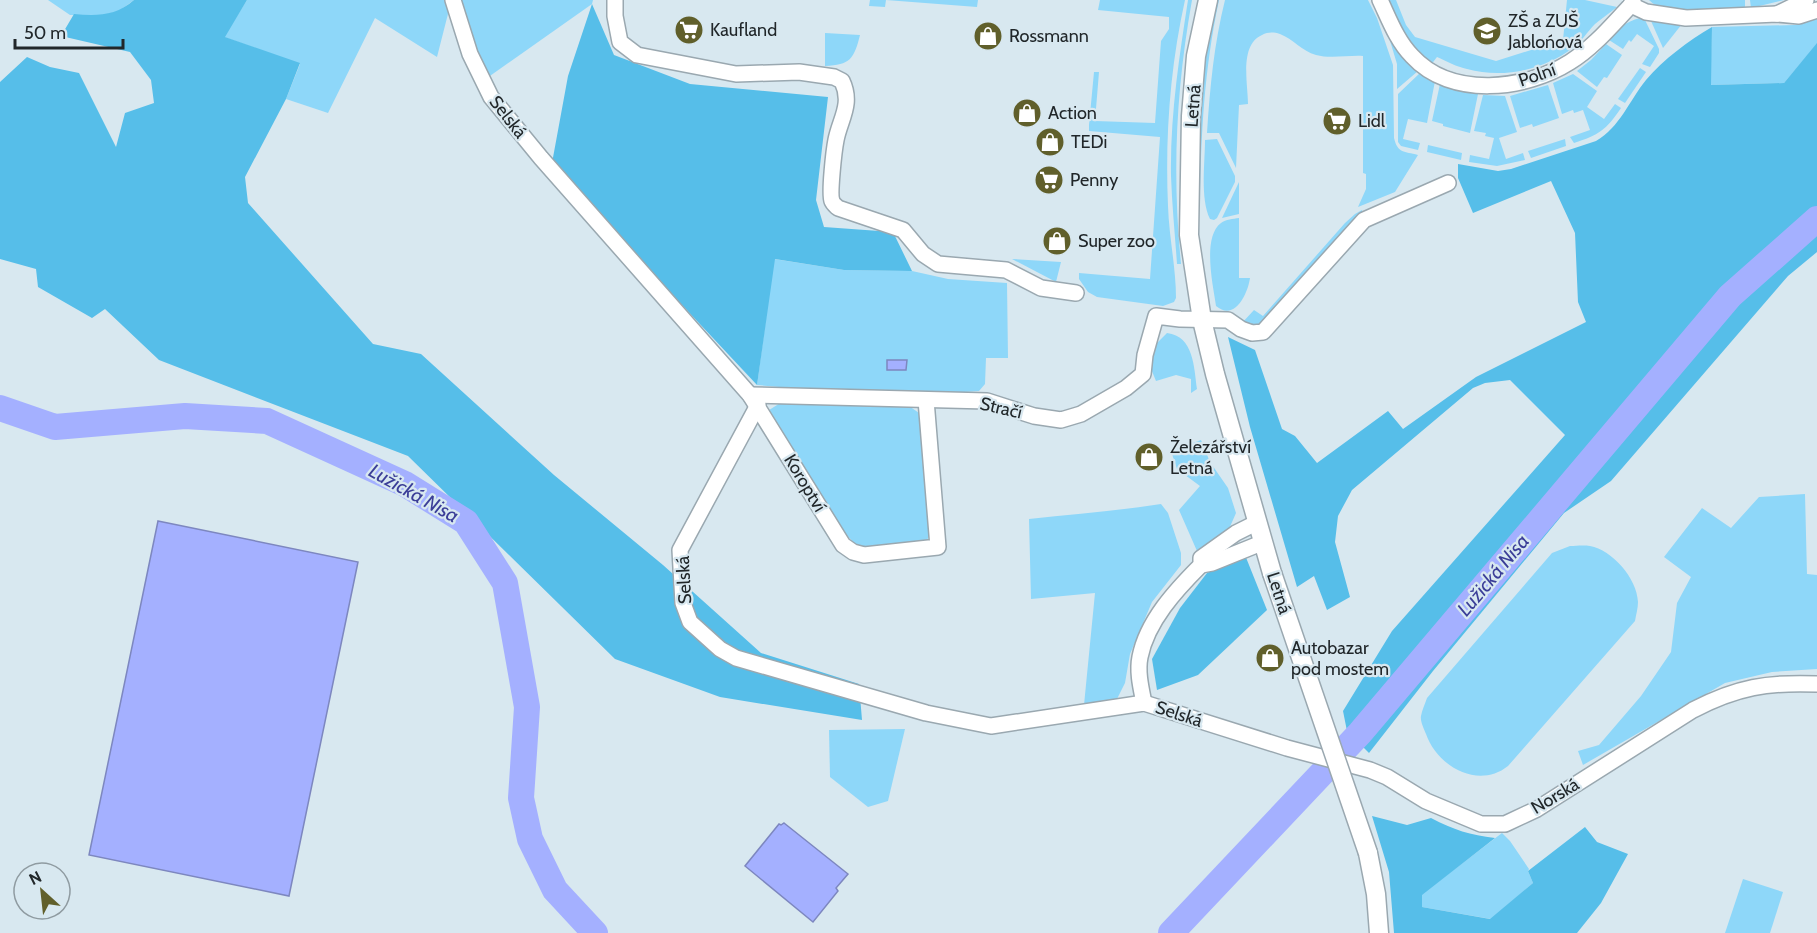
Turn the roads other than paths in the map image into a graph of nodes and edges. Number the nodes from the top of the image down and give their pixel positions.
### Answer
1 (453, 0) edge
2 (615, 0) edge
3 (1208, 0) edge
4 (1380, 0) edge
5 (1806, 0) edge
6 (1632, 3) edge
7 (1817, 10) edge
8 (1777, 14) junction
9 (1448, 183) dead end
10 (1076, 293) dead end
11 (1202, 320) junction
12 (754, 400) junction
13 (926, 400) junction
14 (1256, 523) junction
15 (1264, 542) junction
16 (1201, 565) junction
17 (1817, 684) edge
18 (1144, 703) junction
19 (1287, 748) joint
20 (1379, 933) edge

1 - 12 street, Selská
2 - 10 street
3 - 11 street, Letná
4 - 6 street, Polní
5 - 8 street
6 - 8 street, Polní
7 - 8 street, Polní
9 - 11 street
11 - 13 street, Stračí
11 - 14 street, Letná
12 - 13 street, Stračí
12 - 13 street, Koroptví
12 - 18 street, Selská
14 - 15 street, Letná
14 - 16 street
15 - 16 street
15 - 20 street, Letná, bridge
16 - 18 street
17 - 19 street, Norská
18 - 19 street, Selská

